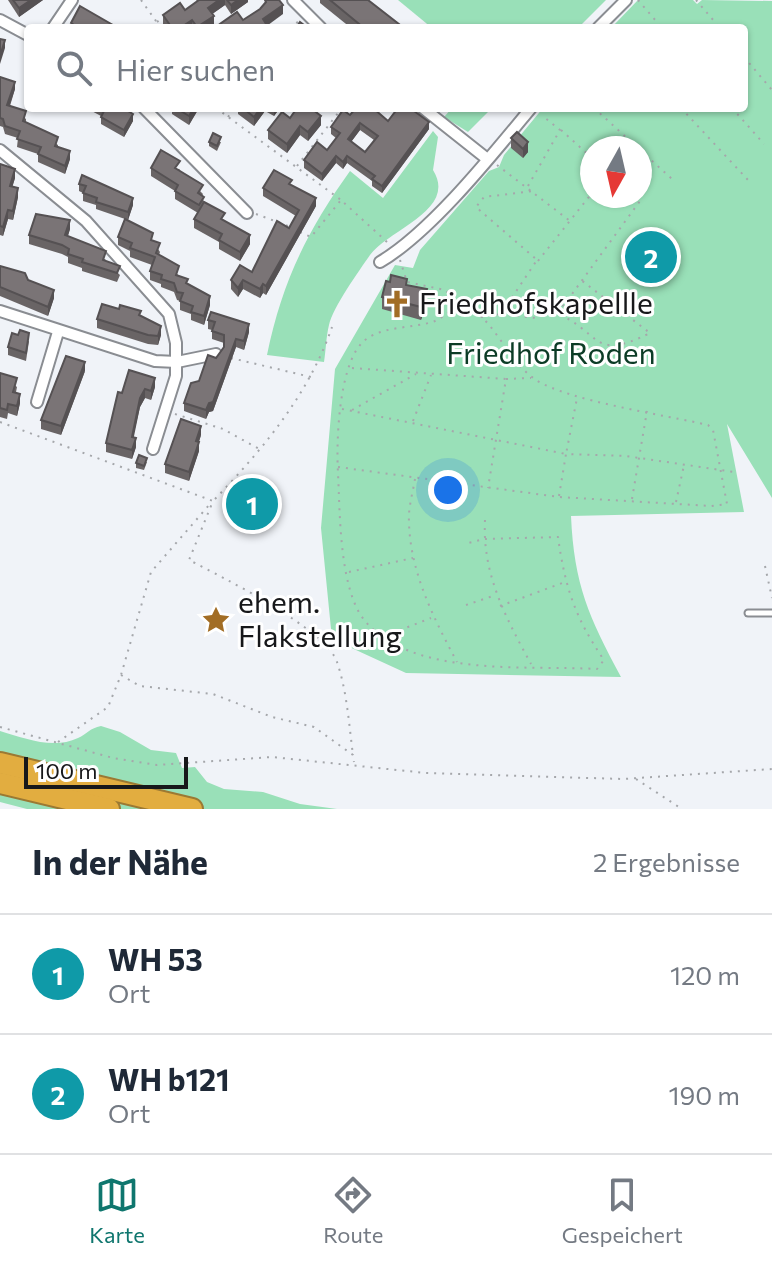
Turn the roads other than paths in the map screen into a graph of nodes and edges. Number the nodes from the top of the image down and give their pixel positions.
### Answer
1 (72, 0) edge
2 (293, 0) edge
3 (626, 0) edge
4 (0, 20) edge
5 (56, 24) edge
6 (317, 24) edge
7 (602, 24) edge
8 (24, 33) edge
9 (148, 112) edge
10 (428, 112) edge
11 (527, 112) edge
12 (0, 150) edge
13 (487, 157) junction
14 (247, 213) road end
15 (380, 262) dead end
16 (0, 311) edge
17 (58, 332) junction
18 (216, 354) edge
19 (177, 362) junction
20 (37, 402) dead end
21 (153, 449) dead end
22 (748, 613) dead end
23 (772, 613) edge
24 (0, 763) edge
25 (0, 783) edge
26 (109, 809) edge
27 (192, 809) edge

1 - 5 street
2 - 6 street
3 - 7 street
4 - 8 street
9 - 14 street
10 - 13 street
11 - 13 street
12 - 19 street
13 - 15 street
16 - 17 street
17 - 19 street
17 - 20 street
18 - 19 street
19 - 21 street
22 - 23 lane
24 - 27 highway
25 - 26 highway

